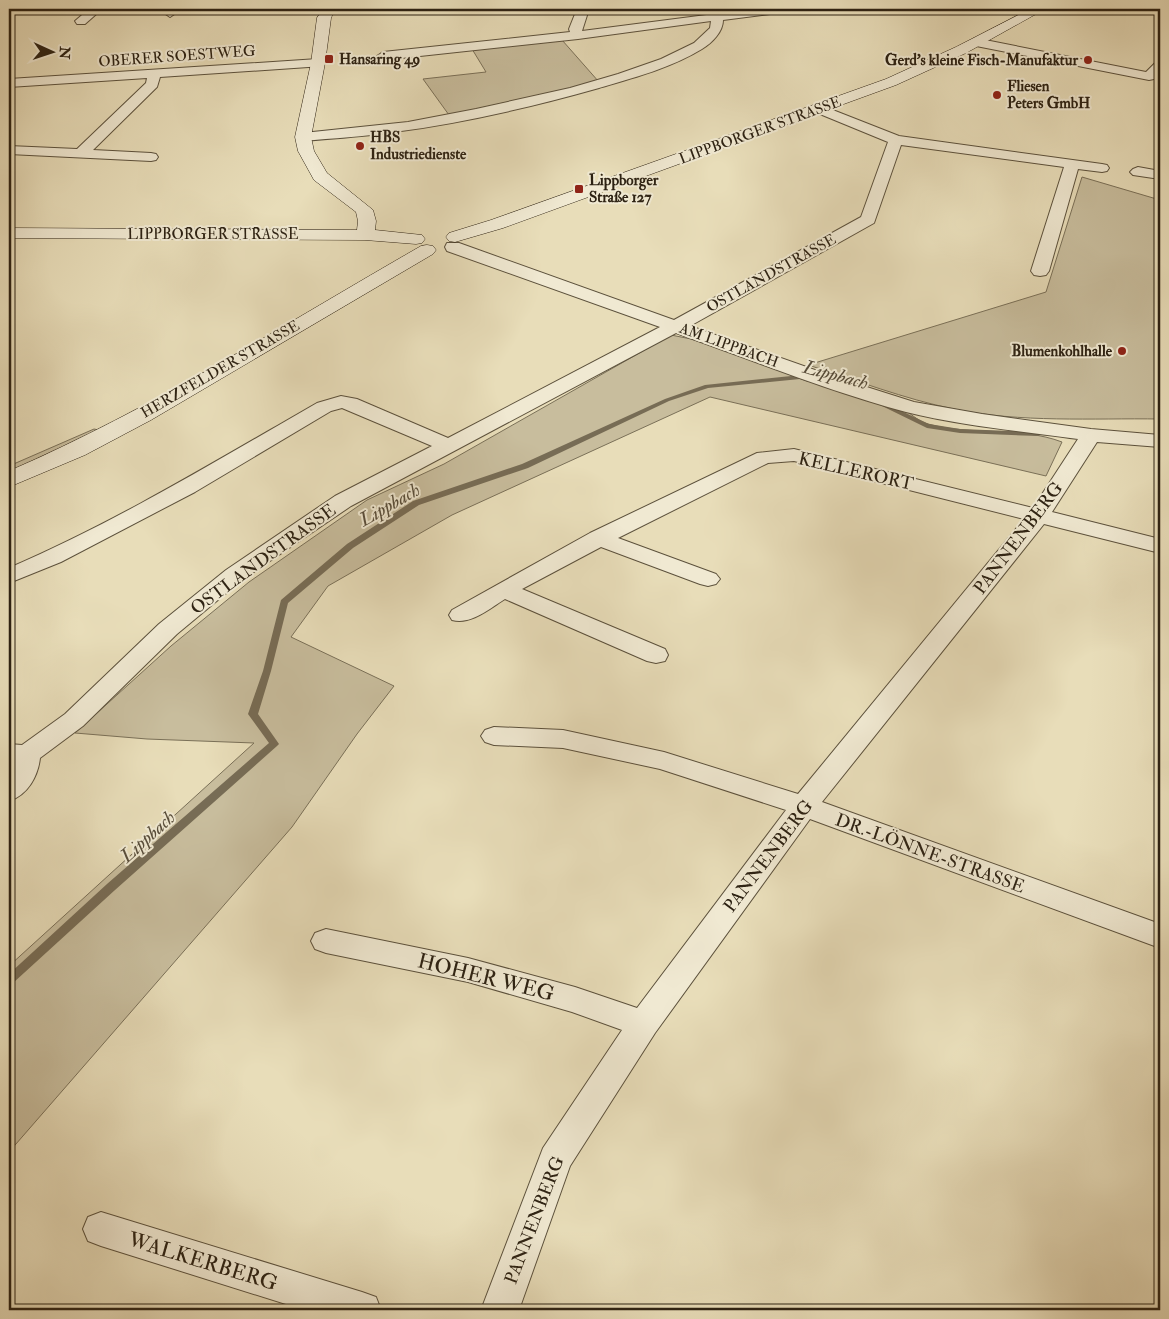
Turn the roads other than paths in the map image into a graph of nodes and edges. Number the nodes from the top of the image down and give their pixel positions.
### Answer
1 (96, 9) edge
2 (329, 9) edge
3 (583, 9) edge
4 (778, 9) edge
5 (1039, 9) edge
6 (713, 13) edge
7 (81, 20) dead end
8 (578, 35) junction
9 (975, 42) junction
10 (383, 56) dead end
11 (318, 63) junction
12 (1160, 66) edge
13 (154, 74) junction
14 (9, 83) edge
15 (820, 109) junction
16 (303, 137) junction
17 (896, 140) junction
18 (9, 150) edge
19 (81, 153) junction
20 (151, 157) dead end
21 (1072, 164) junction
22 (1102, 168) dead end
23 (1138, 172) dead end
24 (1160, 175) edge
25 (9, 233) edge
26 (365, 235) junction
27 (437, 240) junction
28 (1040, 271) dead end
29 (676, 326) junction
30 (1091, 435) junction
31 (1160, 441) edge
32 (447, 445) junction
33 (9, 480) edge
34 (1039, 514) junction
35 (598, 538) junction
36 (1160, 546) edge
37 (9, 576) edge
38 (708, 579) dead end
39 (503, 590) junction
40 (461, 615) dead end
41 (656, 654) dead end
42 (494, 736) dead end
43 (18, 753) edge
44 (9, 791) edge
45 (804, 806) junction
46 (1160, 936) edge
47 (326, 941) dead end
48 (644, 1024) junction
49 (101, 1229) dead end
50 (362, 1310) edge
51 (500, 1310) edge

1 - 7 street
2 - 11 main road
3 - 8 street
4 - 6 street
5 - 9 main road, LIPPBORGER STRASSE
6 - 8 street
6 - 16 street
8 - 10 street
9 - 12 street
9 - 15 main road, LIPPBORGER STRASSE
11 - 13 street, OBERER SOESTWEG
11 - 16 main road
13 - 14 street, OBERER SOESTWEG
13 - 19 street
15 - 17 street
15 - 27 main road, LIPPBORGER STRASSE
16 - 26 main road
17 - 21 street
17 - 29 street, OSTLANDSTRASSE
18 - 19 street
19 - 20 street
21 - 22 street
21 - 28 street
23 - 24 street
25 - 26 main road, LIPPBORGER STRASSE
26 - 27 main road, LIPPBORGER STRASSE
27 - 29 street, AM LIPPBACH
27 - 33 main road, HERZFELDER STRASSE
29 - 30 street, AM LIPPBACH
29 - 32 street, OSTLANDSTRASSE
30 - 31 street, AM LIPPBACH
30 - 34 street, PANNENBERG
32 - 37 street
32 - 43 street, OSTLANDSTRASSE
34 - 35 street, KELLERORT
34 - 36 street, KELLERORT
34 - 45 street, PANNENBERG
35 - 38 street
35 - 39 street, KELLERORT
39 - 40 street, KELLERORT
39 - 41 street
42 - 45 street, DR.-LÖNNE-STRASSE
43 - 44 street, OSTLANDSTRASSE
45 - 46 street, DR.-LÖNNE-STRASSE
45 - 48 street, PANNENBERG
47 - 48 street, HOHER WEG
48 - 51 street, PANNENBERG
49 - 50 street, WALKERBERG

